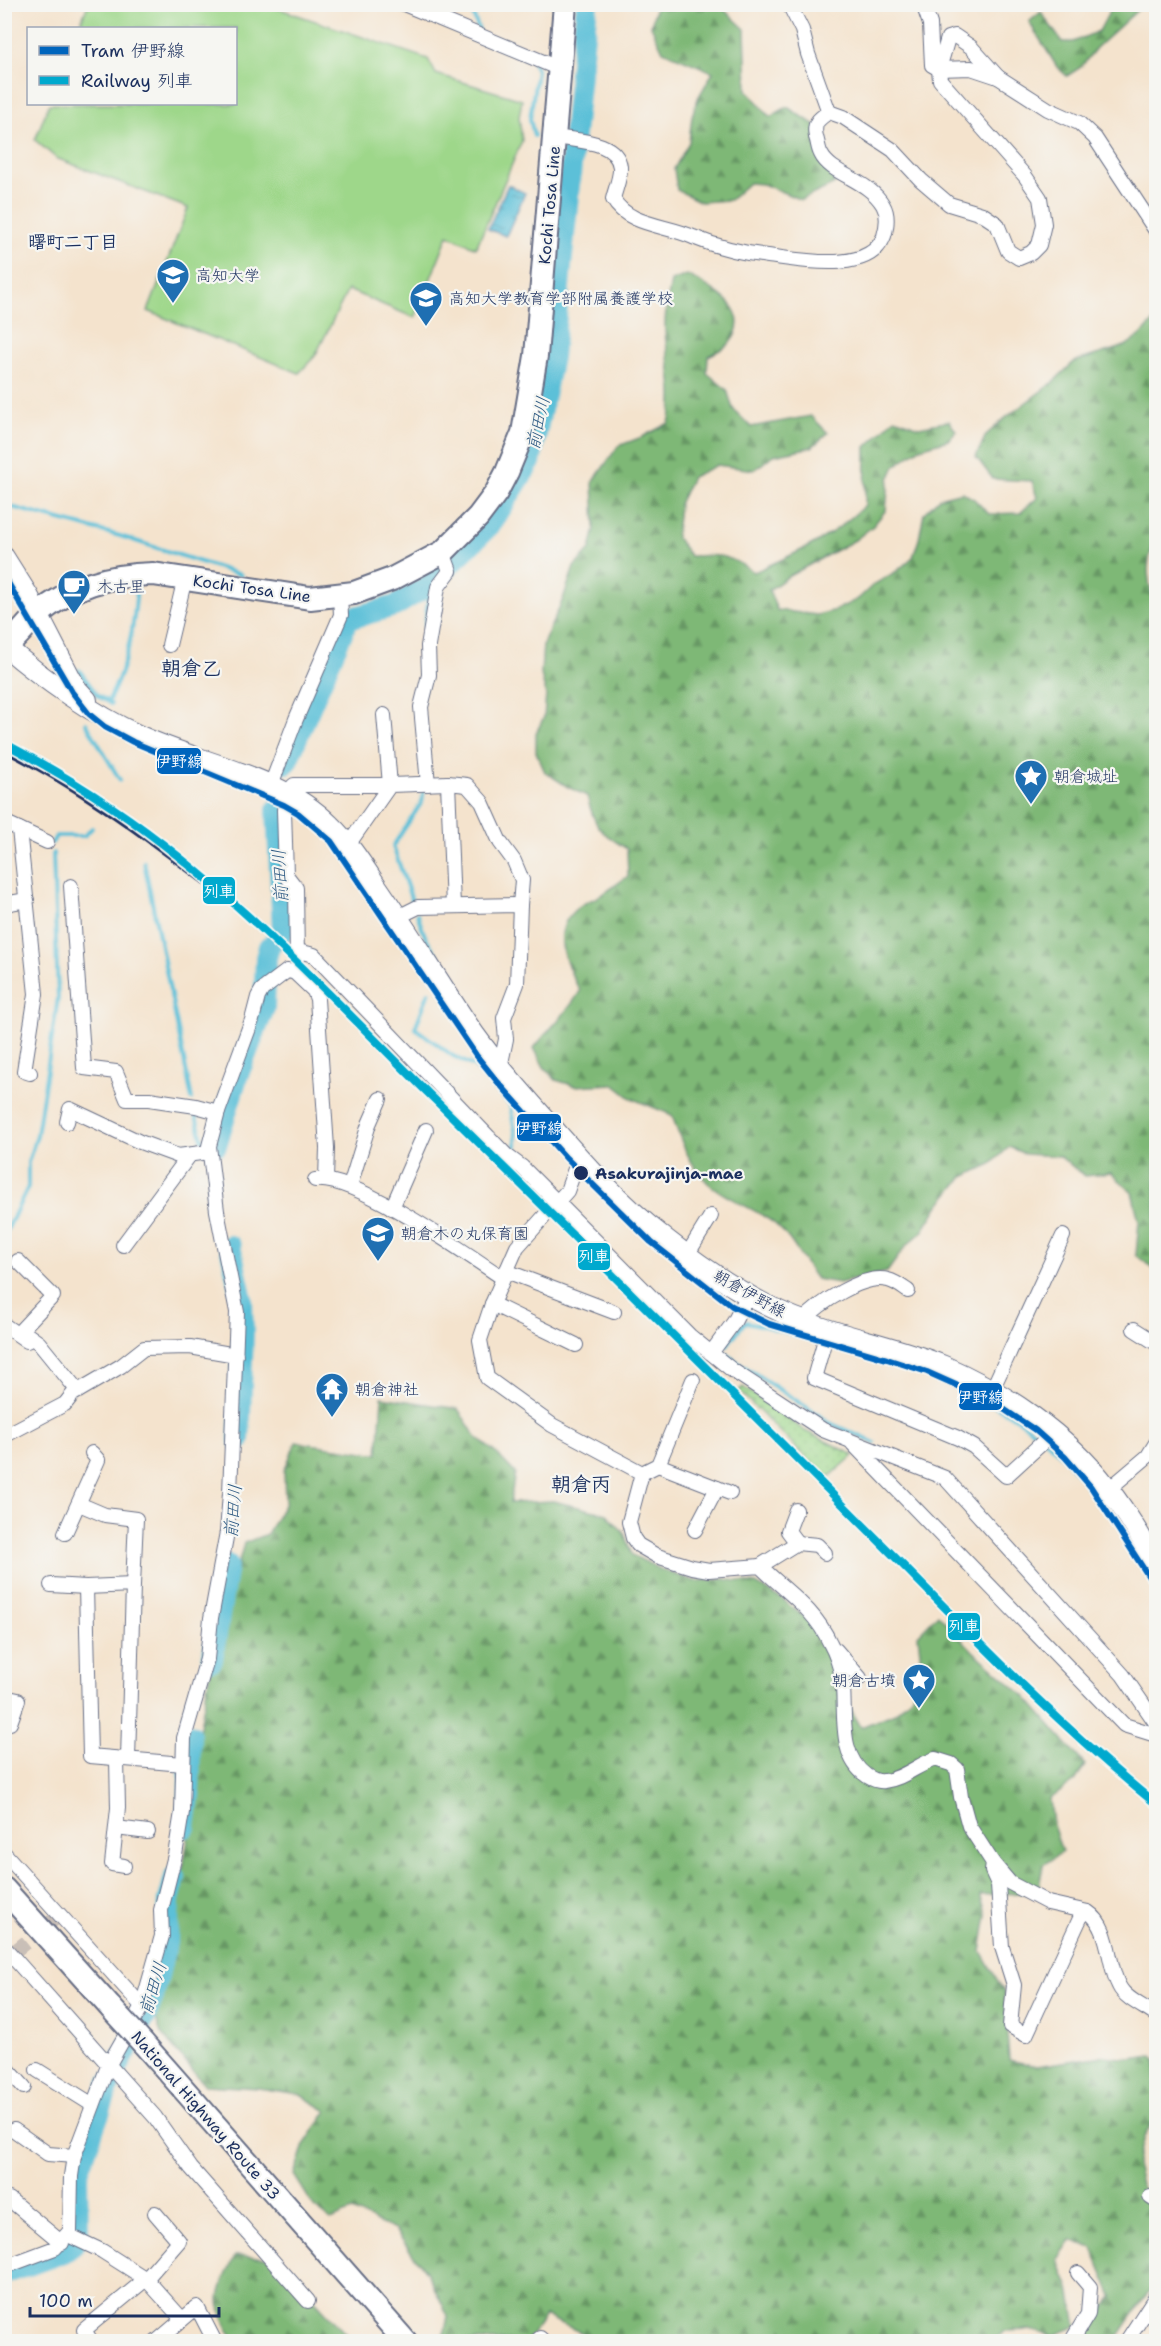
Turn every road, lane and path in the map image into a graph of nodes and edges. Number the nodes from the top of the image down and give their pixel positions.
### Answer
1 (404, 4) edge
2 (565, 4) edge
3 (789, 4) edge
4 (922, 4) edge
5 (560, 69) junction
6 (939, 69) junction
7 (998, 77) junction
8 (829, 112) junction
9 (568, 139) junction
10 (1156, 231) edge
11 (4, 557) edge
12 (446, 559) junction
13 (185, 578) junction
14 (340, 595) junction
15 (37, 614) junction
16 (169, 645) dead end
17 (5, 647) edge
18 (384, 714) dead end
19 (101, 715) junction
20 (448, 783) junction
21 (428, 784) junction
22 (390, 785) junction
23 (278, 790) junction
24 (4, 822) edge
25 (19, 830) junction
26 (47, 842) dead end
27 (348, 845) junction
28 (71, 886) dead end
29 (27, 900) junction
30 (4, 904) edge
31 (520, 905) junction
32 (453, 906) junction
33 (398, 917) junction
34 (298, 951) junction
35 (294, 972) junction
36 (500, 1068) junction
37 (30, 1073) dead end
38 (380, 1099) dead end
39 (218, 1112) junction
40 (68, 1122) dead end
41 (426, 1130) dead end
42 (208, 1152) junction
43 (189, 1156) junction
44 (579, 1158) junction
45 (350, 1186) junction
46 (555, 1206) junction
47 (392, 1208) junction
48 (711, 1216) dead end
49 (1063, 1236) dead end
50 (123, 1245) dead end
51 (687, 1255) junction
52 (18, 1261) dead end
53 (504, 1274) junction
54 (908, 1292) dead end
55 (748, 1295) junction
56 (492, 1304) junction
57 (614, 1312) dead end
58 (803, 1321) junction
59 (4, 1324) edge
60 (828, 1329) junction
61 (1134, 1329) dead end
62 (1156, 1343) edge
63 (576, 1345) dead end
64 (711, 1353) junction
65 (236, 1355) junction
66 (693, 1380) dead end
67 (992, 1390) junction
68 (76, 1393) junction
69 (1053, 1432) junction
70 (4, 1436) edge
71 (853, 1443) junction
72 (1156, 1443) edge
73 (92, 1454) dead end
74 (658, 1465) junction
75 (642, 1473) junction
76 (1108, 1488) junction
77 (79, 1504) junction
78 (796, 1510) dead end
79 (695, 1530) dead end
80 (65, 1533) dead end
81 (797, 1543) junction
82 (825, 1553) dead end
83 (1156, 1564) edge
84 (760, 1566) junction
85 (133, 1585) junction
86 (51, 1586) dead end
87 (86, 1587) junction
88 (831, 1644) junction
89 (860, 1678) dead end
90 (4, 1697) edge
91 (1156, 1722) edge
92 (10, 1723) dead end
93 (1156, 1735) edge
94 (122, 1759) junction
95 (183, 1764) junction
96 (116, 1828) junction
97 (148, 1832) dead end
98 (4, 1853) edge
99 (993, 1863) junction
100 (124, 1866) dead end
101 (4, 1889) edge
102 (1083, 1912) junction
103 (9, 1952) edge
104 (142, 2006) junction
105 (1156, 2015) edge
106 (4, 2065) edge
107 (108, 2066) junction
108 (37, 2070) dead end
109 (24, 2087) dead end
110 (93, 2105) junction
111 (14, 2130) dead end
112 (74, 2156) junction
113 (9, 2199) dead end
114 (155, 2213) dead end
115 (71, 2239) junction
116 (4, 2267) edge
117 (1078, 2273) dead end
118 (146, 2279) junction
119 (1156, 2296) edge
120 (308, 2301) dead end
121 (182, 2319) junction
122 (92, 2341) edge
123 (156, 2342) edge
124 (215, 2342) edge
125 (406, 2342) edge
126 (536, 2342) edge
127 (542, 2342) edge
128 (1071, 2342) edge
129 (1126, 2342) edge

1 - 5 street
2 - 5 main road, Kochi Tosa Line
3 - 8 street
4 - 6 street
5 - 9 main road, Kochi Tosa Line
6 - 7 street
6 - 7 street
6 - 8 street
7 - 10 street
8 - 9 street
9 - 12 main road, Kochi Tosa Line
11 - 15 main road
12 - 14 main road, Kochi Tosa Line
12 - 21 street
13 - 14 main road, Kochi Tosa Line
13 - 15 main road, Kochi Tosa Line
13 - 16 street
14 - 23 street
15 - 17 main road, Kochi Tosa Line
15 - 19 main road
17 - 19 main road, 朝倉伊野線
18 - 22 street
19 - 23 main road, 朝倉伊野線
20 - 21 street
20 - 31 street
20 - 32 street
21 - 22 street
22 - 23 street
22 - 27 street
23 - 27 main road, 朝倉伊野線
23 - 34 street
24 - 25 street
25 - 26 street
25 - 29 street
27 - 33 main road, 朝倉伊野線
28 - 39 street
29 - 30 street
29 - 37 street
31 - 32 street
31 - 36 street
32 - 33 street
33 - 36 main road, 朝倉伊野線
34 - 35 street
34 - 46 street
35 - 39 street
35 - 45 street
36 - 44 main road, 朝倉伊野線
38 - 45 street
39 - 42 street
40 - 43 street
41 - 47 street
42 - 43 street
42 - 65 street
43 - 50 street
44 - 46 street
44 - 51 main road, 朝倉伊野線
45 - 47 street
46 - 53 street
46 - 64 street
47 - 53 street
48 - 51 street
49 - 67 street
51 - 55 main road, 朝倉伊野線
52 - 68 street
53 - 56 street
53 - 57 street
54 - 58 street
55 - 58 main road, 朝倉伊野線
55 - 64 street
56 - 63 street
56 - 75 street
58 - 60 main road, 朝倉伊野線
59 - 68 street
60 - 67 main road, 朝倉伊野線
60 - 69 street
61 - 62 street
64 - 71 street
65 - 68 street
65 - 95 street
66 - 74 street
67 - 69 main road, 朝倉伊野線
68 - 70 street
69 - 76 main road, 朝倉伊野線
71 - 91 street
71 - 93 street
72 - 76 street
73 - 77 street
74 - 75 street
74 - 79 street
75 - 84 street
76 - 83 main road, 朝倉伊野線
77 - 80 street
77 - 85 street
78 - 81 street
81 - 82 street
81 - 84 street
84 - 88 street
85 - 87 street
85 - 94 street
86 - 87 street
87 - 94 street
88 - 89 street
88 - 99 street
90 - 92 street
94 - 95 street
94 - 96 street
95 - 104 street
96 - 97 street
96 - 100 street
98 - 104 street
99 - 102 street
99 - 102 street
101 - 125 main road, National Highway Route 33, bridge
102 - 105 street
103 - 107 street
104 - 107 street
106 - 109 street
107 - 110 street
107 - 120 street
108 - 110 street
110 - 112 street
111 - 112 street
112 - 115 street
113 - 115 street
114 - 118 street
115 - 116 street
115 - 118 street
117 - 128 street
118 - 121 street
118 - 122 street
119 - 129 street
121 - 123 street
121 - 124 street
126 - 127 street

